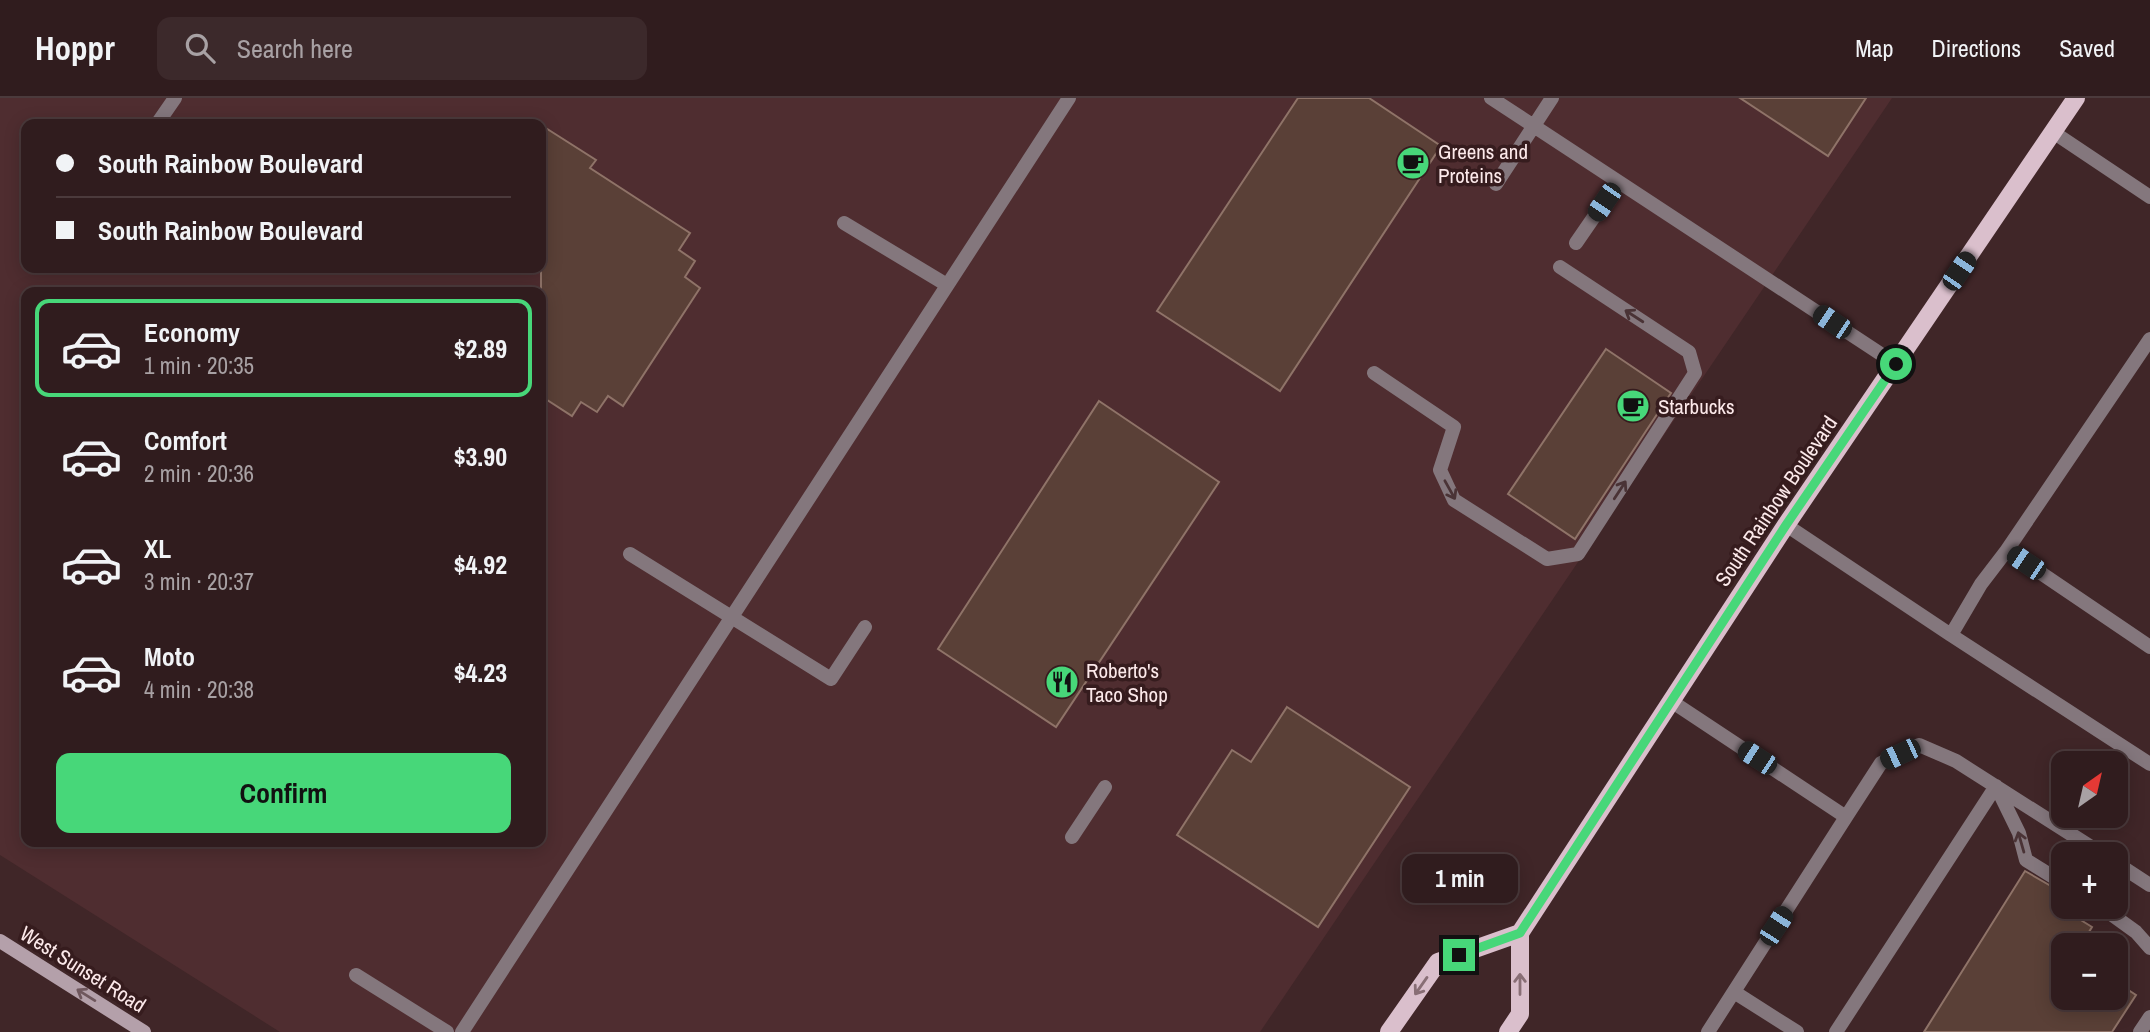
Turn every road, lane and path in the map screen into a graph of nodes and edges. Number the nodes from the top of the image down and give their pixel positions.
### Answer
1 (174, 98) edge
2 (1069, 98) edge
3 (1490, 98) edge
4 (1552, 98) edge
5 (2076, 98) edge
6 (160, 119) edge
7 (1534, 126) junction
8 (2053, 132) junction
9 (1618, 182) junction
10 (1496, 184) dead end
11 (2150, 197) edge
12 (844, 223) dead end
13 (1576, 243) dead end
14 (1560, 267) dead end
15 (947, 285) junction
16 (2150, 339) edge
17 (1896, 364) junction
18 (1374, 373) dead end
19 (1786, 525) junction
20 (2007, 550) junction
21 (630, 554) dead end
22 (732, 617) junction
23 (865, 627) dead end
24 (1951, 635) junction
25 (2150, 647) edge
26 (1671, 701) junction
27 (2150, 764) edge
28 (1996, 786) junction
29 (1105, 788) dead end
30 (1846, 817) junction
31 (1072, 837) dead end
32 (2083, 842) edge
33 (2128, 871) edge
34 (2051, 876) edge
35 (2150, 885) edge
36 (2118, 919) edge
37 (1520, 933) junction
38 (0, 941) edge
39 (2150, 948) edge
40 (356, 975) dead end
41 (1734, 992) junction
42 (2150, 1017) edge
43 (144, 1032) edge
44 (447, 1032) edge
45 (462, 1032) edge
46 (1389, 1032) edge
47 (1508, 1032) edge
48 (1708, 1032) edge
49 (1797, 1032) edge
50 (1836, 1032) edge
51 (2140, 1032) edge

1 - 6 lane
2 - 15 lane
3 - 7 lane
4 - 7 lane
5 - 8 main road, South Rainbow Boulevard
7 - 9 lane
7 - 10 lane
8 - 11 lane
8 - 17 main road, South Rainbow Boulevard
9 - 13 lane
9 - 17 lane
12 - 15 lane
18 -> 14 lane
15 - 22 lane
16 - 20 lane
17 - 19 main road, South Rainbow Boulevard
19 - 24 lane
19 - 26 main road, South Rainbow Boulevard
20 - 24 lane
20 - 25 lane
21 - 22 lane
22 - 23 lane
22 - 45 lane
24 - 27 lane
26 - 30 lane
26 - 37 main road, South Rainbow Boulevard
28 - 30 lane
28 - 32 lane
34 -> 28 lane
28 - 50 lane
29 - 31 lane
30 - 41 lane
33 - 35 lane
36 - 39 lane
37 -> 46 main road
47 -> 37 main road
43 -> 38 main road, West Sunset Road
40 - 44 lane
41 - 48 lane
41 - 49 lane
42 - 51 lane

